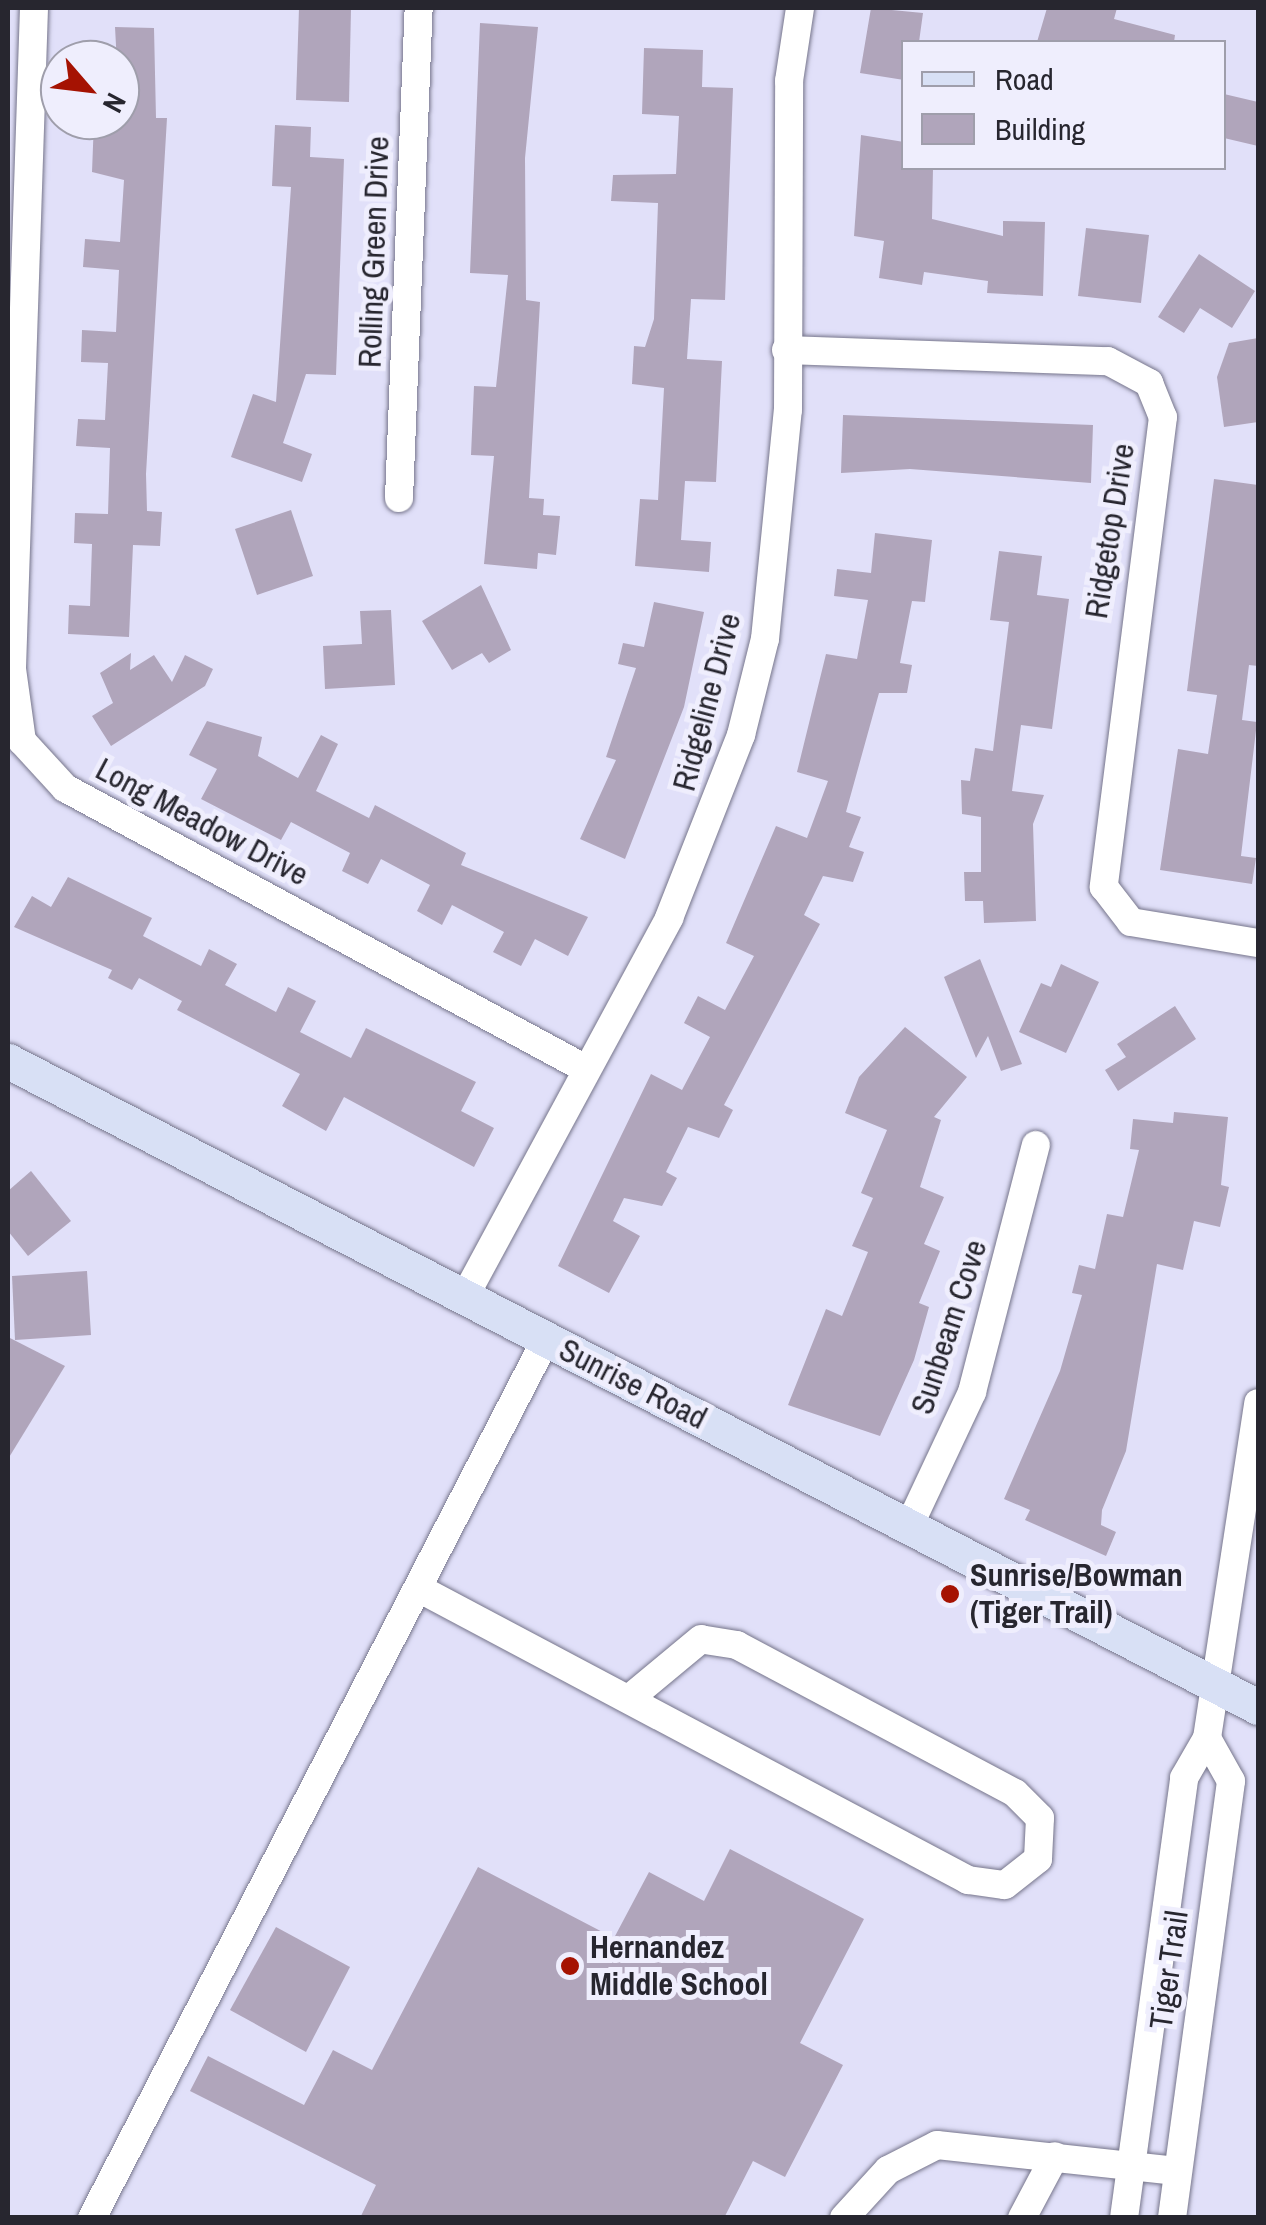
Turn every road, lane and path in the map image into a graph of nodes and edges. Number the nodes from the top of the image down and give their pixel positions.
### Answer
1 (34, 8) edge
2 (419, 8) edge
3 (800, 8) edge
4 (786, 350) junction
5 (399, 498) dead end
6 (1258, 943) edge
7 (8, 1061) edge
8 (586, 1069) junction
9 (1036, 1145) dead end
10 (465, 1296) junction
11 (546, 1339) junction
12 (1258, 1403) edge
13 (1252, 1508) edge
14 (910, 1524) junction
15 (418, 1588) junction
16 (1217, 1685) junction
17 (630, 1698) junction
18 (1258, 1707) edge
19 (1207, 1738) junction
20 (1055, 2156) junction
21 (1130, 2166) junction
22 (1177, 2172) junction
23 (92, 2218) edge
24 (844, 2218) edge
25 (1022, 2218) edge
26 (1124, 2218) edge
27 (1172, 2218) edge

1 - 8 street, Long Meadow Drive
2 - 5 street, Rolling Green Drive
3 - 4 street, Ridgeline Drive
4 - 6 street, Ridgetop Drive
4 - 8 street, Ridgeline Drive
7 - 10 main road, Sunrise Road
8 - 10 street, Ridgeline Drive
9 - 14 street, Sunbeam Cove
10 - 11 main road, Sunrise Road
11 - 14 main road, Sunrise Road
11 - 15 street
12 - 13 street, Tiger Trail
13 - 16 street, Tiger Trail
14 - 16 main road, Sunrise Road
15 - 17 street
15 - 23 street
16 - 18 main road, Sunrise Road
16 - 19 street, Tiger Trail
17 - 17 street
19 - 21 street, Tiger Trail
19 - 22 street, Tiger Trail
20 - 21 street
20 - 24 street
20 - 25 street
21 - 22 street
21 - 26 street, Tiger Trail
22 - 27 street, Tiger Trail

